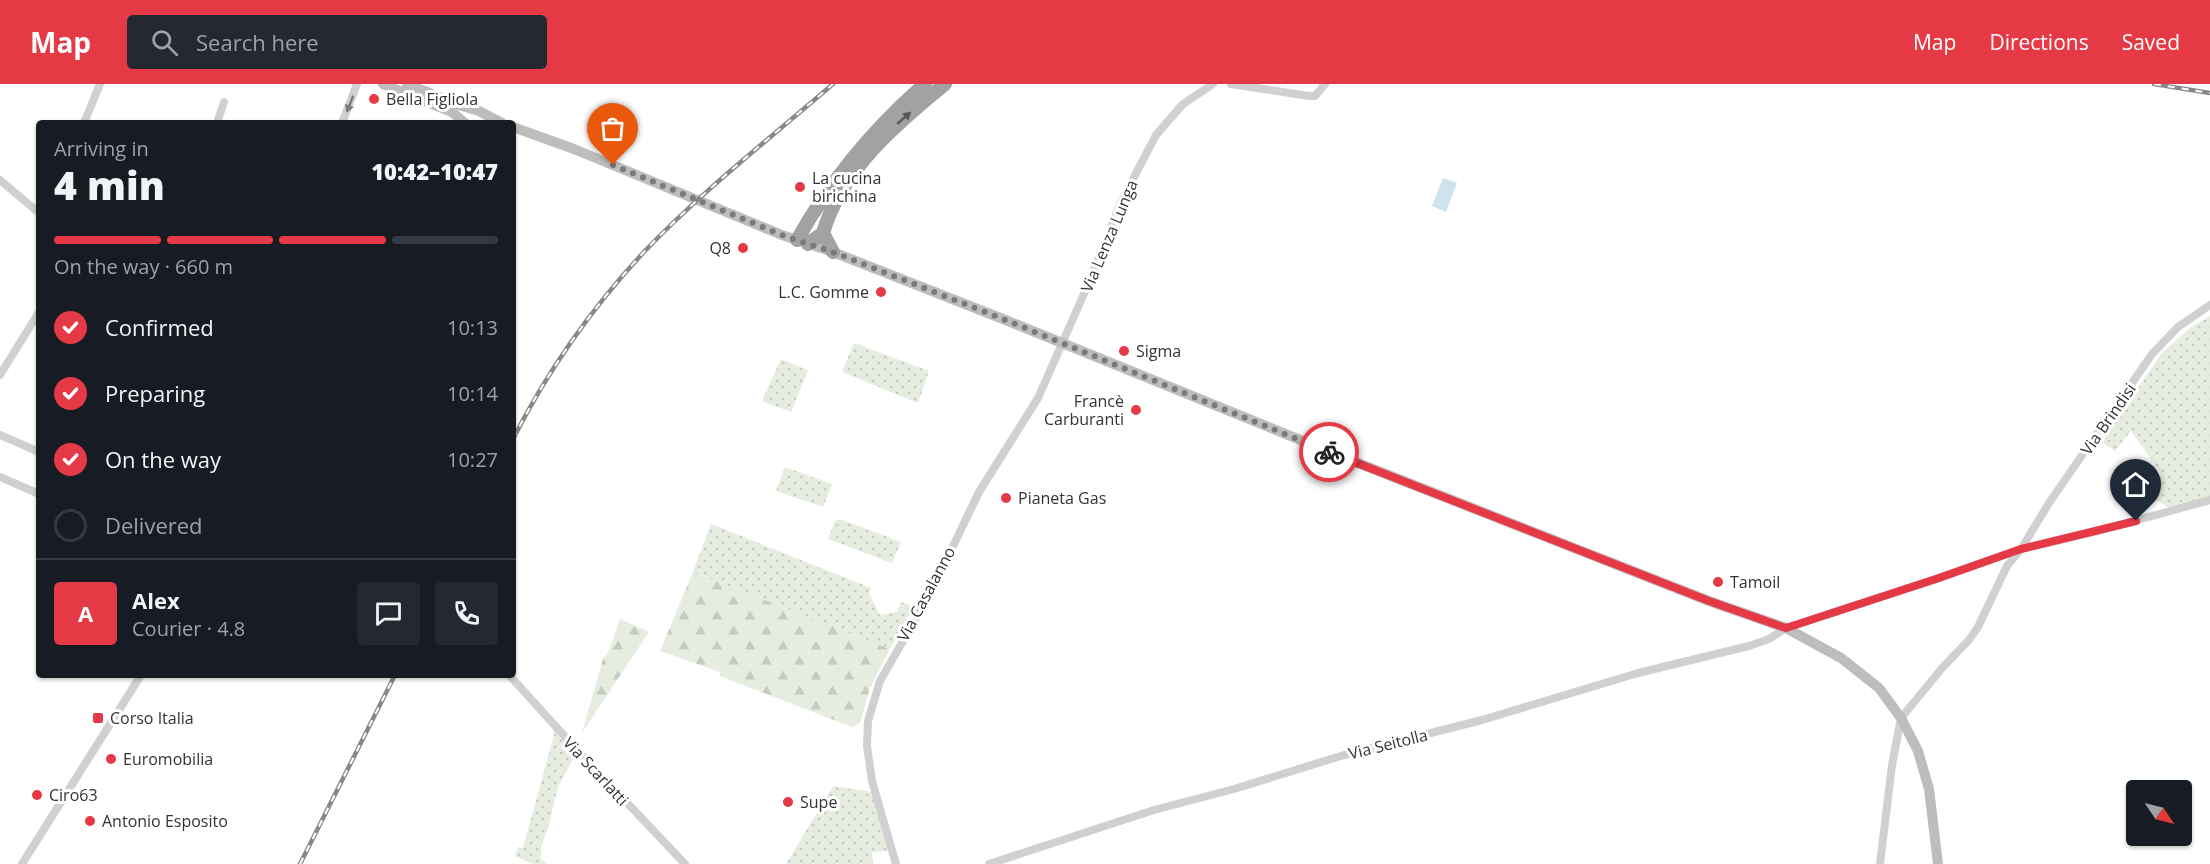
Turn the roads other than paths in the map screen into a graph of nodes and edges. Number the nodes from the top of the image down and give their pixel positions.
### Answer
1 (100, 84) edge
2 (357, 84) edge
3 (383, 84) edge
4 (407, 84) edge
5 (925, 84) edge
6 (945, 84) edge
7 (1213, 84) edge
8 (1231, 84) edge
9 (1324, 84) edge
10 (224, 102) dead end
11 (482, 116) edge
12 (85, 120) edge
13 (218, 120) edge
14 (343, 120) edge
15 (461, 120) edge
16 (466, 120) edge
17 (516, 128) edge
18 (0, 180) edge
19 (36, 210) edge
20 (823, 233) junction
21 (802, 242) junction
22 (833, 252) junction
23 (2210, 305) edge
24 (36, 317) edge
25 (1063, 343) junction
26 (0, 375) edge
27 (0, 435) edge
28 (36, 451) edge
29 (0, 477) edge
30 (36, 493) edge
31 (2210, 500) edge
32 (2021, 549) junction
33 (1786, 628) junction
34 (139, 678) edge
35 (512, 678) edge
36 (1901, 718) junction
37 (22, 864) edge
38 (685, 864) edge
39 (896, 864) edge
40 (989, 864) edge
41 (1880, 864) edge
42 (1938, 864) edge

1 - 12 street
2 -> 14 street
3 - 15 main road
4 - 11 main road
5 - 21 highway
20 -> 6 highway
7 - 25 street, Via Lenza Lunga
8 - 9 street
10 - 13 street
11 - 16 main road
17 - 21 main road
18 - 19 street
20 - 21 highway
20 - 22 highway
21 - 22 main road
22 - 25 main road
23 - 32 street, Via Brindisi
24 - 26 street
25 - 33 main road
25 - 39 street, Via Casalanno
27 - 28 street
29 - 30 street
31 - 32 street, Via Seitolla
32 - 33 street, Via Seitolla
32 - 36 street, Via Brindisi
33 - 36 main road
33 - 40 street, Via Seitolla
34 - 37 street
35 - 38 street, Via Scarlatti
36 - 41 street
36 - 42 main road

